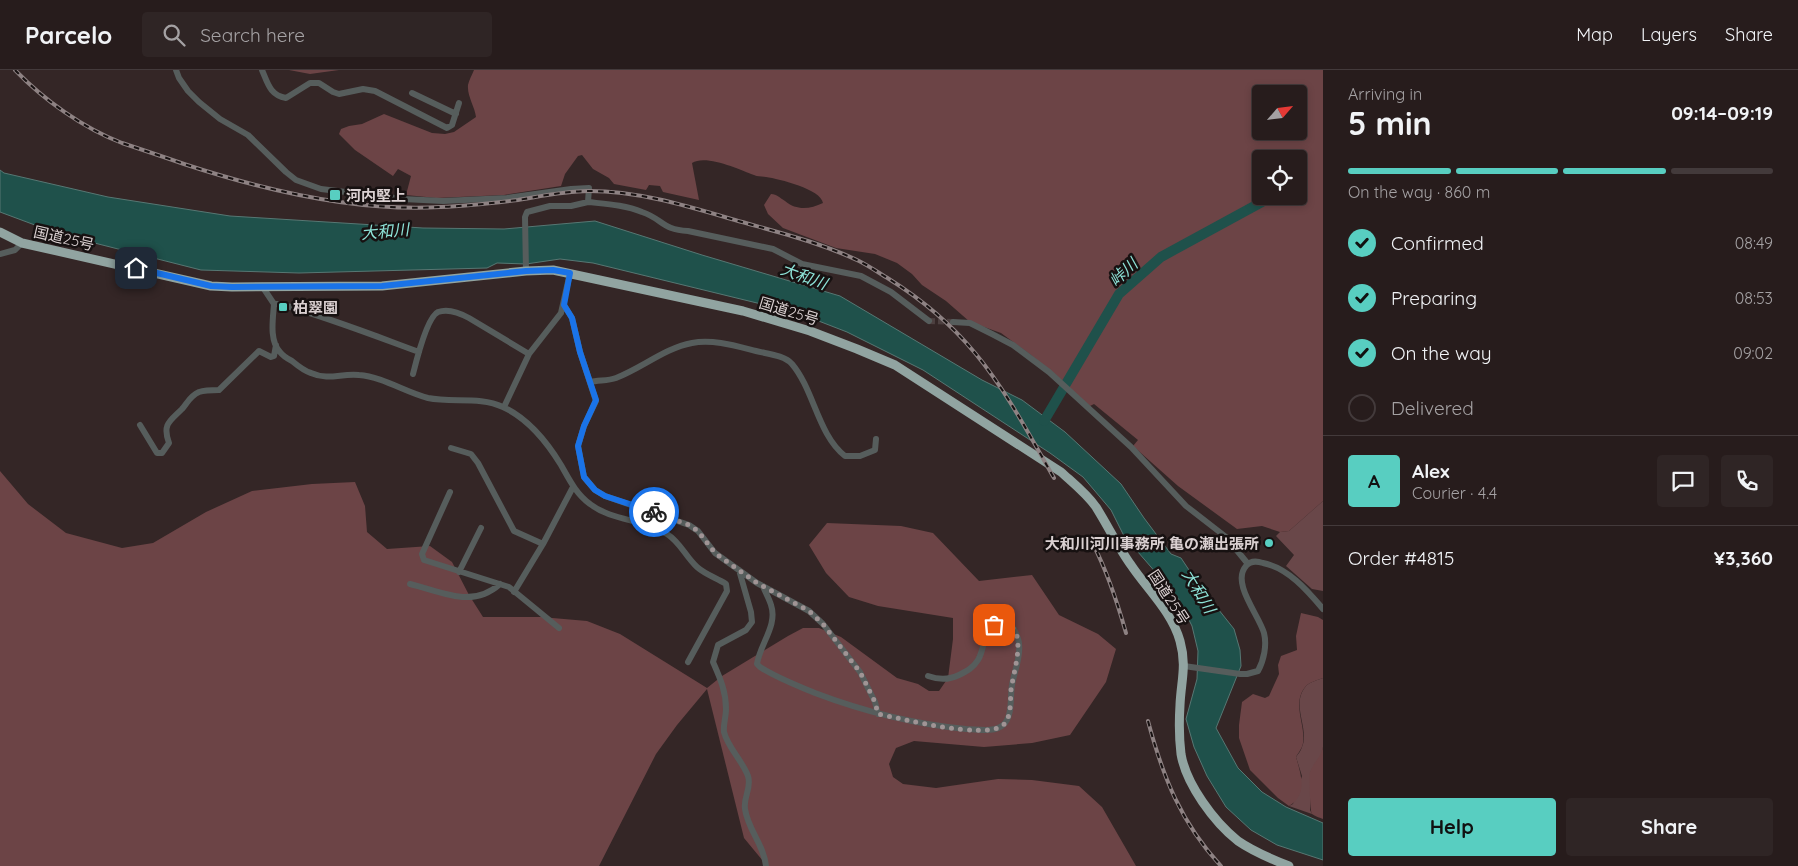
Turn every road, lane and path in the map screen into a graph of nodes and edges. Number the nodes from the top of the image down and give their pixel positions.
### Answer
1 (176, 70) edge
2 (262, 70) edge
3 (412, 93) dead end
4 (459, 103) dead end
5 (456, 114) junction
6 (588, 202) junction
7 (0, 232) edge
8 (22, 243) junction
9 (0, 254) edge
10 (526, 271) junction
11 (570, 273) junction
12 (262, 286) junction
13 (274, 304) junction
14 (564, 305) junction
15 (930, 321) tunnel mouth
16 (954, 322) tunnel mouth
17 (276, 345) junction
18 (419, 352) junction
19 (529, 354) junction
20 (413, 374) dead end
21 (590, 382) junction
22 (504, 407) junction
23 (140, 425) dead end
24 (876, 439) dead end
25 (451, 448) dead end
26 (574, 487) junction
27 (450, 492) dead end
28 (481, 528) dead end
29 (543, 544) junction
30 (1248, 564) junction
31 (739, 570) junction
32 (459, 572) junction
33 (410, 584) dead end
34 (500, 584) junction
35 (763, 586) junction
36 (514, 592) junction
37 (1323, 609) edge
38 (559, 628) dead end
39 (688, 662) dead end
40 (1187, 666) junction
41 (928, 676) dead end
42 (878, 714) junction
43 (766, 866) edge
44 (1289, 866) edge

1 - 6 street
2 - 5 street
3 - 5 street
4 - 5 street
6 - 10 street
6 - 15 street
7 - 8 highway, 国道25号
8 - 9 street
8 - 12 highway, 国道25号
10 - 11 highway, 国道25号
10 - 12 highway, 国道25号
11 - 14 street
11 - 40 highway, 国道25号
12 - 13 street
13 - 17 street
13 - 18 street
14 - 19 street
14 - 21 street
16 - 30 street
17 - 22 street
17 - 23 street
18 - 19 street
18 - 20 street
19 - 22 street
21 - 24 street
21 - 31 street
22 - 26 street
25 - 29 street
26 - 29 street
26 - 39 street
27 - 32 street
28 - 32 street
29 - 36 street
30 - 37 street
30 - 40 street
31 - 35 street
31 - 43 street
32 - 34 street
33 - 34 street
34 - 36 street
35 - 42 street
35 - 42 street
36 - 38 street
40 - 44 highway, 国道25号
41 - 42 street

